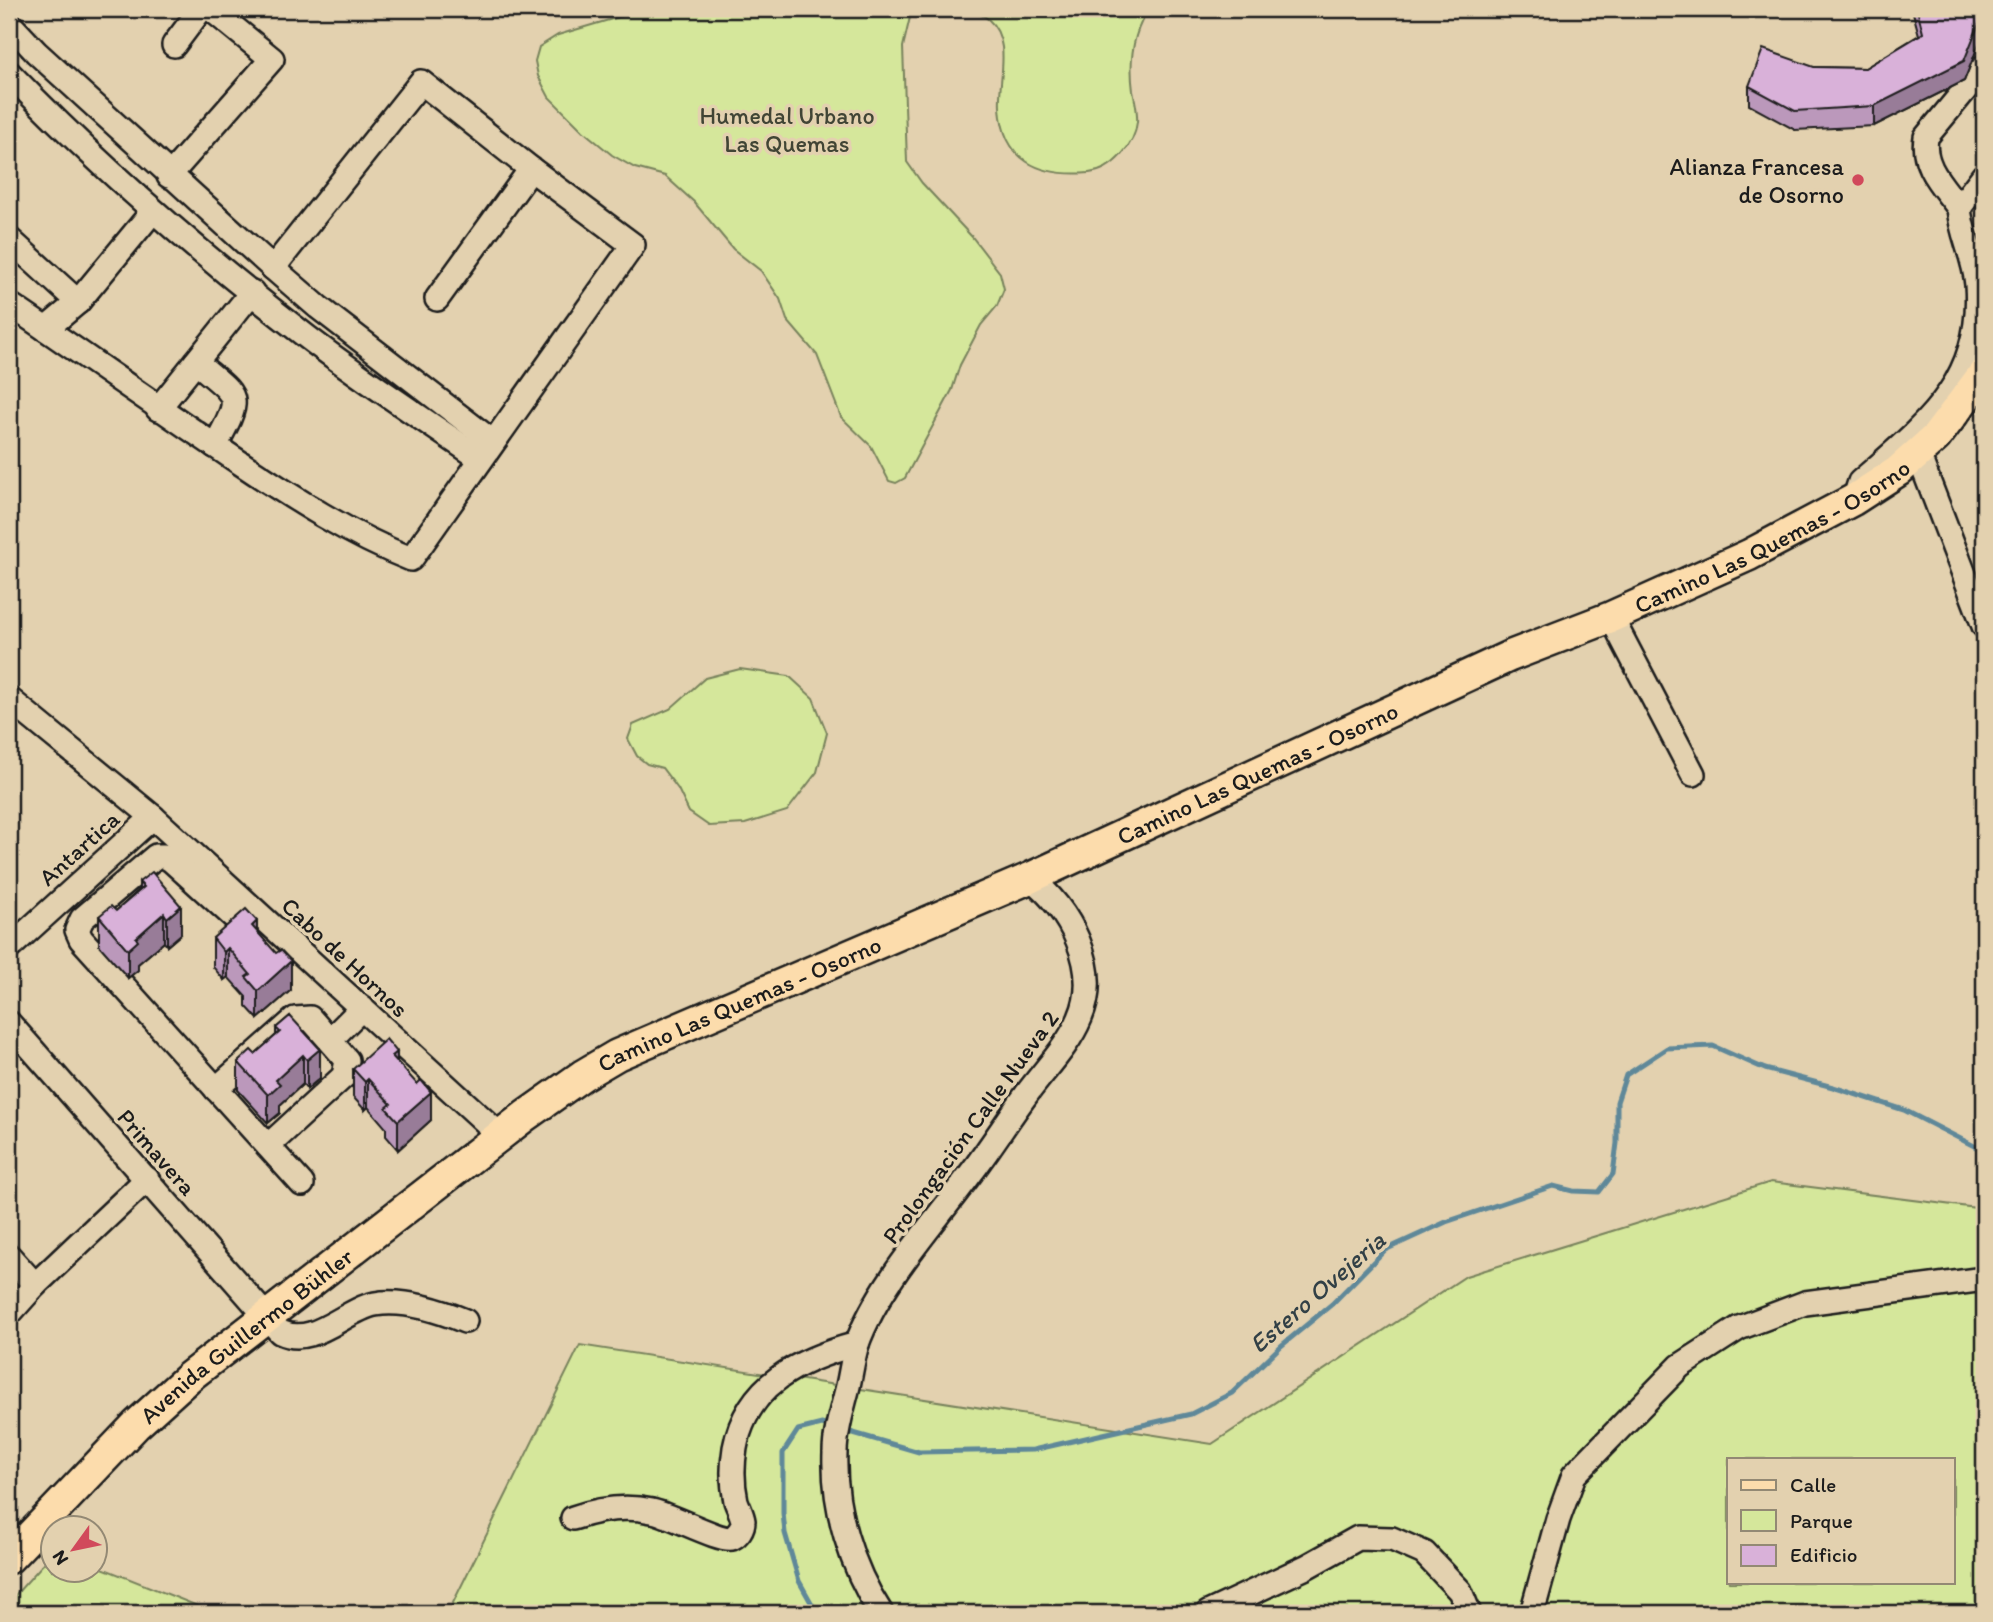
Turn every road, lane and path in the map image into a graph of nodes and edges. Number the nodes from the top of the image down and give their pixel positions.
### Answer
1 (201, 9) edge
2 (211, 9) edge
3 (9, 23) edge
4 (174, 45) dead end
5 (1984, 67) edge
6 (9, 73) edge
7 (531, 169) junction
8 (1984, 175) edge
9 (169, 176) junction
10 (1959, 208) junction
11 (153, 211) junction
12 (9, 239) edge
13 (273, 268) junction
14 (252, 292) junction
15 (437, 299) dead end
16 (78, 302) junction
17 (9, 304) edge
18 (46, 329) junction
19 (196, 362) junction
20 (1984, 373) edge
21 (158, 409) junction
22 (215, 446) junction
23 (487, 451) junction
24 (1918, 454) junction
25 (1853, 500) junction
26 (1611, 617) junction
27 (1984, 626) edge
28 (9, 699) edge
29 (1693, 774) dead end
30 (153, 817) junction
31 (1030, 878) junction
32 (234, 917) edge
33 (9, 948) edge
34 (362, 1008) junction
35 (9, 1023) edge
36 (330, 1040) junction
37 (216, 1089) junction
38 (501, 1136) junction
39 (268, 1146) junction
40 (146, 1179) junction
41 (302, 1184) dead end
42 (9, 1256) edge
43 (1984, 1279) edge
44 (35, 1285) junction
45 (9, 1314) edge
46 (265, 1316) junction
47 (465, 1321) dead end
48 (858, 1344) junction
49 (573, 1518) dead end
50 (9, 1559) edge
51 (881, 1613) edge
52 (1208, 1613) edge
53 (1469, 1613) edge
54 (1532, 1613) edge

1 - 4 street
2 - 9 street
3 - 9 street
5 - 10 street
6 - 11 street
7 - 13 street
7 - 15 street
7 - 23 street
8 - 10 street
9 - 13 street
10 - 25 street
11 - 14 street
11 - 16 street
12 - 16 street
13 - 23 street
14 - 19 street
14 - 23 street
16 - 18 street
17 - 18 street
18 - 21 street
19 - 21 street
19 - 22 street
20 - 24 main road, Camino Las Quemas - Osorno
21 - 22 street
22 - 23 street
24 - 25 main road, Camino Las Quemas - Osorno
24 - 27 street
25 - 26 main road, Camino Las Quemas - Osorno
26 - 29 street
26 - 31 main road, Camino Las Quemas - Osorno
28 - 30 street, Cabo de Hornos
30 - 33 street, Antartica
30 - 34 street, Cabo de Hornos
31 - 38 main road, Camino Las Quemas - Osorno
31 - 48 street, Prolongación Calle Nueva 2
32 - 37 street
34 - 36 street
34 - 38 street, Cabo de Hornos
35 - 40 street, Primavera
36 - 37 street
36 - 39 street
37 - 39 street
38 - 46 main road, Avenida Guillermo Bühler
39 - 41 street
40 - 44 street
40 - 46 street, Primavera
42 - 44 street
43 - 54 street
44 - 45 street
46 - 47 street, Primavera
46 - 50 main road, Avenida Guillermo Bühler
48 - 49 street
48 - 51 street, Prolongación Calle Nueva 2
52 - 53 street

